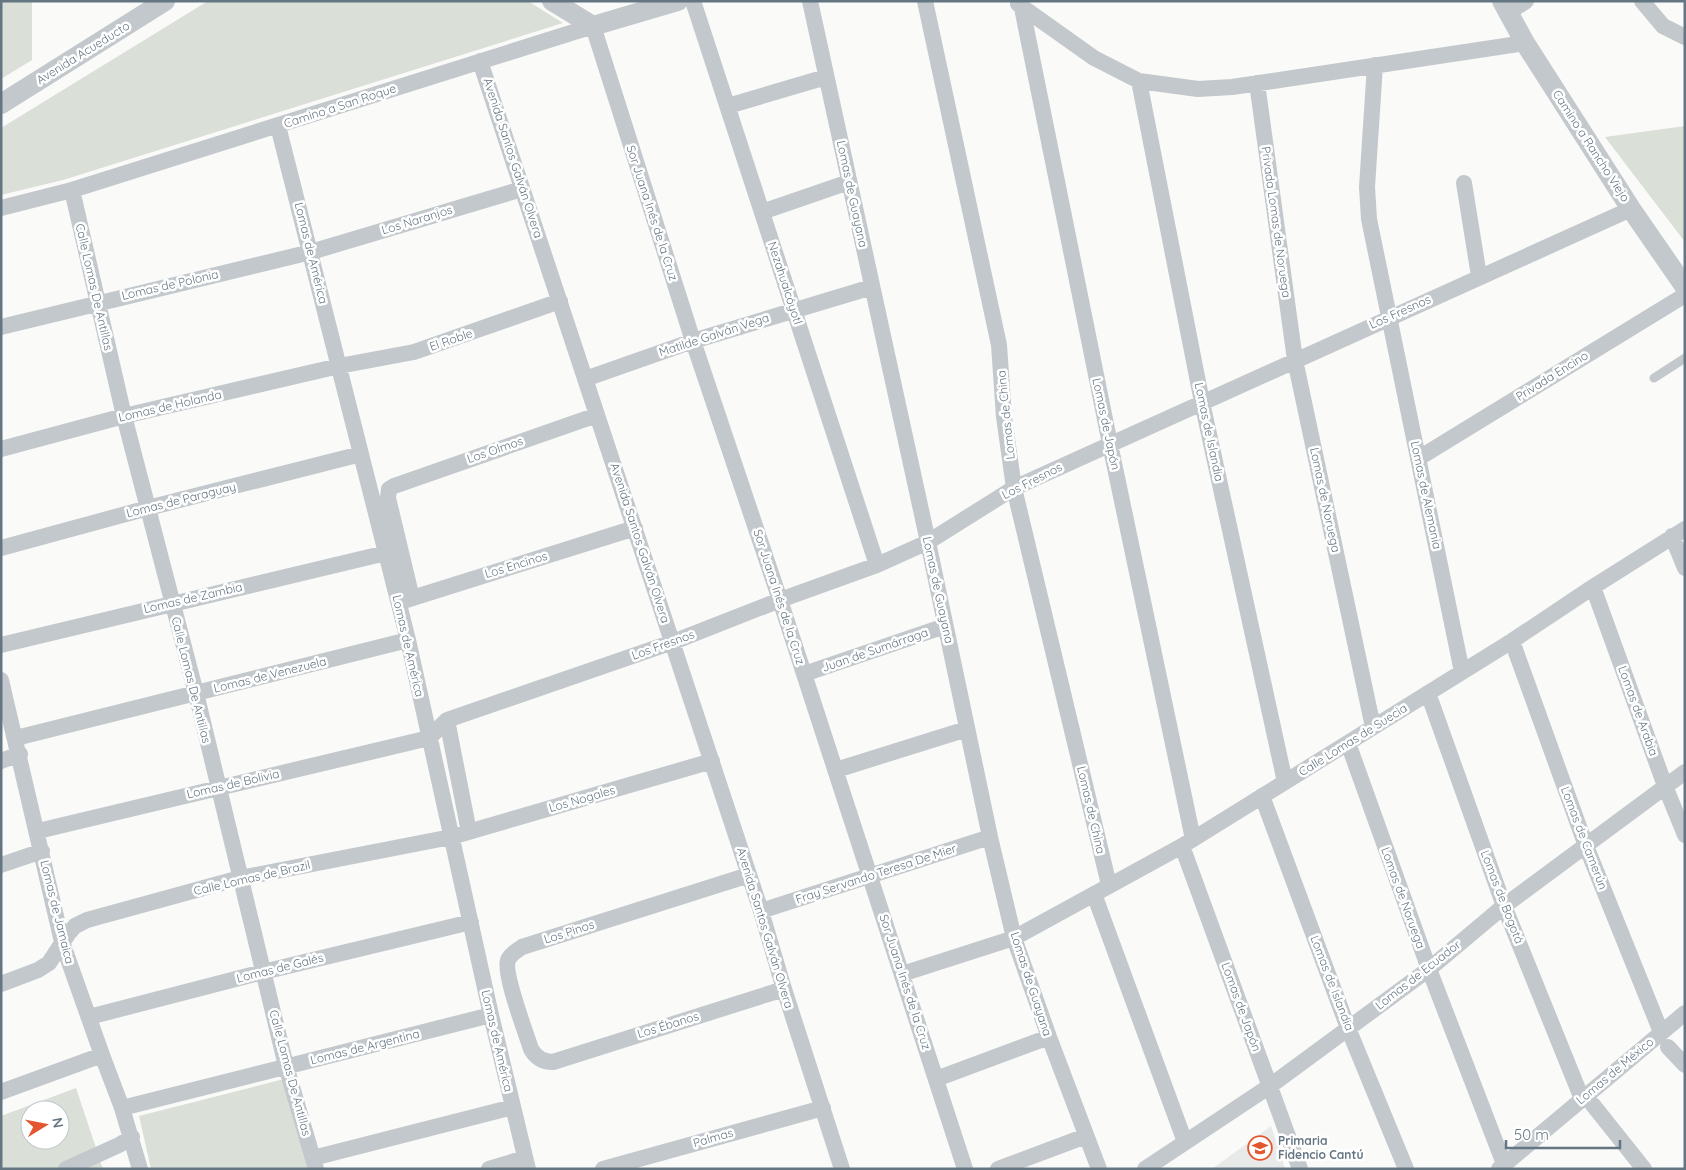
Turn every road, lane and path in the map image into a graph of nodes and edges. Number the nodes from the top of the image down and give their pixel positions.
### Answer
1 (165, 1) edge
2 (552, 1) edge
3 (678, 1) edge
4 (693, 1) edge
5 (810, 1) edge
6 (925, 1) edge
7 (1526, 1) edge
8 (1642, 1) edge
9 (1018, 4) edge
10 (1505, 7) edge
11 (593, 26) junction
12 (1685, 37) edge
13 (1524, 43) junction
14 (480, 61) junction
15 (1375, 65) junction
16 (826, 76) junction
17 (1139, 81) junction
18 (1257, 83) junction
19 (1, 104) edge
20 (728, 106) junction
21 (278, 126) junction
22 (849, 182) junction
23 (1464, 183) dead end
24 (522, 188) junction
25 (72, 190) junction
26 (1, 208) edge
27 (1631, 209) junction
28 (762, 212) junction
29 (311, 252) junction
30 (1479, 276) junction
31 (872, 287) junction
32 (1685, 287) edge
33 (1685, 295) edge
34 (560, 301) junction
35 (97, 302) junction
36 (794, 309) junction
37 (1388, 318) junction
38 (1, 327) edge
39 (693, 341) junction
40 (1685, 358) edge
41 (1295, 360) junction
42 (339, 366) junction
43 (1654, 378) dead end
44 (586, 379) junction
45 (1202, 402) junction
46 (597, 415) junction
47 (124, 416) junction
48 (1110, 444) junction
49 (1, 449) edge
50 (361, 454) junction
51 (1419, 458) junction
52 (1014, 488) junction
53 (148, 508) junction
54 (635, 528) junction
55 (1678, 532) edge
56 (928, 542) junction
57 (1, 548) edge
58 (386, 553) junction
59 (877, 565) junction
60 (1685, 568) edge
61 (1592, 587) junction
62 (405, 600) junction
63 (780, 600) junction
64 (172, 603) junction
65 (945, 626) junction
66 (408, 640) junction
67 (1512, 641) junction
68 (672, 642) junction
69 (1, 645) edge
70 (1462, 672) junction
71 (804, 674) junction
72 (1, 680) edge
73 (196, 693) junction
74 (1428, 693) junction
75 (447, 720) junction
76 (1373, 727) junction
77 (967, 729) junction
78 (429, 738) junction
79 (1348, 743) junction
80 (18, 746) junction
81 (1, 761) edge
82 (712, 761) junction
83 (836, 770) junction
84 (1685, 772) edge
85 (1285, 782) junction
86 (1665, 786) junction
87 (218, 787) junction
88 (1262, 796) junction
89 (38, 831) junction
90 (469, 832) junction
91 (1685, 835) edge
92 (451, 837) junction
93 (990, 837) junction
94 (1188, 842) junction
95 (1586, 846) junction
96 (42, 850) junction
97 (1, 865) edge
98 (749, 875) junction
99 (870, 876) junction
100 (240, 878) junction
101 (1109, 885) junction
102 (1094, 894) junction
103 (1504, 906) junction
104 (761, 911) junction
105 (471, 922) junction
106 (1014, 938) junction
107 (62, 942) junction
108 (1429, 968) junction
109 (263, 972) junction
110 (902, 974) junction
111 (1, 984) edge
112 (784, 989) junction
113 (1685, 1013) edge
114 (491, 1015) junction
115 (89, 1017) junction
116 (1348, 1028) junction
117 (1048, 1037) junction
118 (1665, 1040) junction
119 (102, 1055) junction
120 (553, 1062) joint
121 (1685, 1065) edge
122 (286, 1066) junction
123 (936, 1079) junction
124 (1270, 1086) junction
125 (1, 1092) edge
126 (1587, 1102) junction
127 (513, 1107) junction
128 (122, 1108) junction
129 (823, 1108) junction
130 (1086, 1136) junction
131 (132, 1137) junction
132 (1185, 1142) junction
133 (315, 1164) edge
134 (526, 1164) edge
135 (1501, 1167) edge
136 (66, 1169) edge
137 (140, 1169) edge
138 (489, 1169) edge
139 (603, 1169) edge
140 (842, 1169) edge
141 (965, 1169) edge
142 (998, 1169) edge
143 (1099, 1169) edge
144 (1145, 1169) edge
145 (1300, 1169) edge
146 (1406, 1169) edge
147 (1644, 1169) edge

1 - 19 street, Avenida Acueducto
2 - 11 street
3 - 11 street, Camino a San Roque
4 - 20 street, Nezahualcóyotl
5 - 16 street, Lomas de Guayana
6 - 52 street, Lomas de China
7 - 10 street
8 - 12 street
9 - 17 street
9 - 48 street, Lomas de Japón
10 - 13 street, Camino a Rancho Viejo
11 - 14 street, Camino a San Roque
11 - 39 street, Sor Juana Inés de la Cruz
13 - 15 street
13 - 27 street, Camino a Rancho Viejo
14 - 21 street, Camino a San Roque
14 - 24 street, Avenida Santos Galván Olvera
15 - 18 street
15 - 37 street, Lomas de Alemania
16 - 20 street
16 - 22 street, Lomas de Guayana
17 - 18 street
17 - 45 street, Lomas de Islandia
18 - 41 street, Privada Lomas de Noruega
20 - 28 street, Nezahualcóyotl
21 - 25 street, Camino a San Roque
21 - 29 street, Lomas de América
22 - 28 street
22 - 31 street, Lomas de Guayana
23 - 30 street
24 - 29 street, Los Naranjos
24 - 34 street, Avenida Santos Galván Olvera
25 - 26 street, Camino a San Roque
25 - 35 street, Calle Lomas De Antillas
27 - 30 street, Los Fresnos
27 - 32 street, Camino a Rancho Viejo
28 - 36 street, Nezahualcóyotl
29 - 35 street, Lomas de Polonia
29 - 42 street, Lomas de América
30 - 37 street, Los Fresnos
31 - 36 street, Matilde Galván Vega
31 - 56 street, Lomas de Guayana
33 - 51 street, Privada Encino
34 - 42 street, El Roble
34 - 44 street, Avenida Santos Galván Olvera
35 - 38 street, Lomas de Polonia
35 - 47 street, Calle Lomas De Antillas
36 - 39 street, Matilde Galván Vega
36 - 59 street, Nezahualcóyotl
37 - 41 street, Los Fresnos
37 - 51 street, Lomas de Alemania
39 - 44 street, Matilde Galván Vega
39 - 63 street, Sor Juana Inés de la Cruz
40 - 43 lane
41 - 45 street, Los Fresnos
41 - 76 street, Lomas de Noruega
42 - 47 street, Lomas de Holanda
42 - 50 street, Lomas de América
44 - 46 street, Avenida Santos Galván Olvera
45 - 48 street, Los Fresnos
45 - 85 street, Lomas de Islandia
46 - 54 street, Avenida Santos Galván Olvera
46 - 62 street, Los Olmos
47 - 49 street, Lomas de Holanda
47 - 53 street, Calle Lomas De Antillas
48 - 52 street, Los Fresnos
48 - 94 street, Lomas de Japón
50 - 53 street, Lomas de Paraguay
50 - 58 street, Lomas de América
51 - 70 street, Lomas de Alemania
52 - 56 street, Los Fresnos
52 - 101 street, Lomas de China
53 - 57 street, Lomas de Paraguay
53 - 64 street, Calle Lomas De Antillas
54 - 62 street, Los Encinos
54 - 68 street, Avenida Santos Galván Olvera
55 - 60 street
55 - 61 street, Calle Lomas de Suecia
56 - 59 street, Los Fresnos
56 - 65 street, Lomas de Guayana
58 - 62 street, Lomas de América
58 - 64 street, Lomas de Zambia
59 - 63 street, Los Fresnos
61 - 67 street, Calle Lomas de Suecia
61 - 86 street, Lomas de Arabia
62 - 66 street, Lomas de América
63 - 68 street, Los Fresnos
63 - 71 street, Sor Juana Inés de la Cruz
64 - 69 street, Lomas de Zambia
64 - 73 street, Calle Lomas De Antillas
65 - 71 street, Juan de Sumárraga
65 - 77 street, Lomas de Guayana
66 - 73 street, Lomas de Venezuela
66 - 78 street, Lomas de América
67 - 70 street, Calle Lomas de Suecia
67 - 95 street, Lomas de Camerún
68 - 75 street, Los Fresnos
68 - 82 street, Avenida Santos Galván Olvera
70 - 74 street, Calle Lomas de Suecia
71 - 83 street, Sor Juana Inés de la Cruz
72 - 80 street, Lomas de Jamaica
73 - 80 street, Lomas de Venezuela
73 - 87 street, Calle Lomas De Antillas
74 - 76 street, Calle Lomas de Suecia
74 - 103 street, Lomas de Bogotá
75 - 78 street, Los Fresnos
75 - 90 street
76 - 79 street, Calle Lomas de Suecia
77 - 83 street
77 - 93 street, Lomas de Guayana
78 - 87 street, Lomas de Bolivia
78 - 92 street, Lomas de América
79 - 85 street, Calle Lomas de Suecia
79 - 108 street, Lomas de Noruega
80 - 81 street, Lomas de Venezuela
80 - 89 street, Lomas de Jamaica
82 - 90 street, Los Nogales
82 - 98 street, Avenida Santos Galván Olvera
83 - 99 street, Sor Juana Inés de la Cruz
84 - 86 street, Lomas de Ecuador
85 - 88 street, Calle Lomas de Suecia
86 - 91 street, Lomas de Arabia
86 - 95 street, Lomas de Ecuador
87 - 89 street, Lomas de Bolivia
87 - 100 street, Calle Lomas De Antillas
88 - 94 street, Calle Lomas de Suecia
88 - 116 street, Lomas de Islandia
89 - 96 street, Lomas de Jamaica
90 - 92 street, Los Nogales
92 - 100 street, Calle Lomas de Brazil
92 - 105 street, Lomas de América
93 - 99 street, Fray Servando Teresa De Mier
93 - 106 street, Lomas de Guayana
94 - 101 street, Calle Lomas de Suecia
94 - 124 street, Lomas de Japón
95 - 103 street, Lomas de Ecuador
95 - 118 street, Lomas de Camerún
96 - 97 street
96 - 107 street, Lomas de Jamaica
98 - 104 street, Avenida Santos Galván Olvera
98 - 120 street, Los Pinos
99 - 104 street, Fray Servando Teresa De Mier
99 - 110 street, Sor Juana Inés de la Cruz
100 - 107 street, Calle Lomas de Brazil
100 - 109 street, Calle Lomas De Antillas
101 - 102 street, Calle Lomas de Suecia
102 - 106 street, Calle Lomas de Suecia
102 - 132 street
103 - 108 street, Lomas de Ecuador
103 - 126 street, Lomas de Bogotá
104 - 112 street, Avenida Santos Galván Olvera
105 - 109 street, Lomas de Galés
105 - 114 street, Lomas de América
106 - 110 street, Calle Lomas de Suecia
106 - 117 street, Lomas de Guayana
107 - 111 street, Calle Lomas de Brazil
107 - 115 street, Lomas de Jamaica
108 - 116 street, Lomas de Ecuador
108 - 135 street, Lomas de Noruega
109 - 115 street, Lomas de Galés
109 - 122 street, Calle Lomas De Antillas
110 - 123 street, Sor Juana Inés de la Cruz
112 - 120 street, Los Ébanos
112 - 129 street, Avenida Santos Galván Olvera
113 - 118 street, Lomas de México
114 - 122 street, Lomas de Argentina
114 - 127 street, Lomas de América
115 - 119 street, Lomas de Jamaica
116 - 124 street, Lomas de Ecuador
116 - 146 street, Lomas de Islandia
117 - 123 street
117 - 130 street, Lomas de Guayana
118 - 121 street
118 - 126 street, Lomas de México
119 - 125 street
119 - 128 street, Lomas de Jamaica
122 - 128 street, Lomas de Argentina
122 - 133 street, Calle Lomas De Antillas
123 - 141 street, Sor Juana Inés de la Cruz
124 - 132 street, Lomas de Ecuador
124 - 145 street, Lomas de Japón
126 - 135 street, Lomas de México
126 - 147 street, Lomas de Bogotá
127 - 133 street
127 - 134 street, Lomas de América
128 - 131 street, Lomas de Jamaica
129 - 139 street, Palmas
129 - 140 street, Avenida Santos Galván Olvera
130 - 142 street
130 - 143 street, Lomas de Guayana
131 - 136 street
131 - 137 street, Lomas de Jamaica
132 - 144 street, Lomas de Ecuador
134 - 138 street

